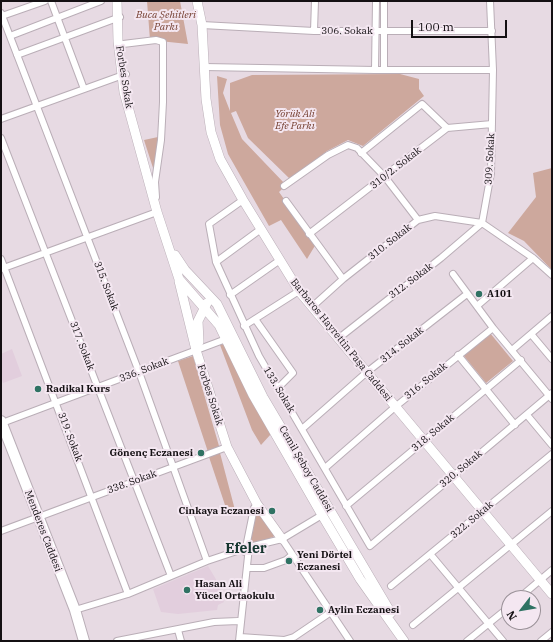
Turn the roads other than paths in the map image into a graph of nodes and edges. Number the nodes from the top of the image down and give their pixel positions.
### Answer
1 (45, 1) edge
2 (51, 1) edge
3 (101, 1) edge
4 (117, 1) edge
5 (121, 1) edge
6 (197, 1) edge
7 (315, 1) edge
8 (376, 1) edge
9 (384, 1) edge
10 (490, 1) edge
11 (2, 14) edge
12 (58, 17) junction
13 (120, 18) junction
14 (202, 25) junction
15 (314, 31) junction
16 (376, 31) junction
17 (384, 31) junction
18 (492, 31) junction
19 (10, 36) junction
20 (64, 37) junction
21 (124, 44) junction
22 (17, 56) junction
23 (204, 67) junction
24 (375, 70) junction
25 (384, 70) junction
26 (493, 70) junction
27 (124, 74) junction
28 (84, 88) junction
29 (36, 106) junction
30 (1, 119) edge
31 (492, 124) junction
32 (447, 128) junction
33 (1, 138) edge
34 (361, 153) junction
35 (385, 177) junction
36 (284, 186) dead end
37 (243, 200) junction
38 (286, 201) dead end
39 (157, 212) junction
40 (418, 220) junction
41 (482, 223) junction
42 (261, 229) junction
43 (309, 234) junction
44 (87, 236) junction
45 (170, 249) junction
46 (45, 252) junction
47 (533, 258) junction
48 (1, 259) edge
49 (280, 260) junction
50 (216, 262) junction
51 (3, 268) edge
52 (453, 274) dead end
53 (552, 275) edge
54 (179, 279) junction
55 (343, 279) junction
56 (299, 291) junction
57 (209, 294) junction
58 (467, 294) junction
59 (230, 295) junction
60 (202, 305) junction
61 (313, 306) junction
62 (477, 306) junction
63 (188, 316) junction
64 (552, 316) edge
65 (255, 319) junction
66 (244, 326) junction
67 (493, 328) junction
68 (531, 334) junction
69 (339, 338) junction
70 (226, 339) junction
71 (196, 350) junction
72 (512, 350) junction
73 (458, 355) junction
74 (552, 359) edge
75 (521, 360) junction
76 (139, 372) junction
77 (367, 372) junction
78 (98, 387) junction
79 (278, 388) junction
80 (486, 389) junction
81 (551, 396) edge
82 (57, 402) junction
83 (395, 407) junction
84 (527, 415) junction
85 (1, 422) edge
86 (515, 425) junction
87 (302, 429) junction
88 (424, 440) junction
89 (552, 445) edge
90 (227, 448) junction
91 (552, 454) edge
92 (173, 468) junction
93 (325, 468) junction
94 (453, 475) junction
95 (134, 482) junction
96 (92, 497) junction
97 (257, 504) junction
98 (346, 506) junction
99 (483, 511) junction
100 (552, 511) edge
101 (322, 515) junction
102 (38, 517) junction
103 (1, 531) edge
104 (282, 539) junction
105 (370, 546) joint
106 (511, 546) junction
107 (247, 548) junction
108 (431, 554) junction
109 (292, 555) junction
110 (207, 561) junction
111 (247, 568) junction
112 (552, 570) edge
113 (171, 576) junction
114 (540, 580) junction
115 (391, 586) dead end
116 (459, 588) junction
117 (528, 590) edge
118 (128, 594) junction
119 (552, 594) edge
120 (75, 610) junction
121 (331, 612) junction
122 (501, 614) edge
123 (238, 621) junction
124 (489, 624) junction
125 (413, 625) dead end
126 (178, 630) junction
127 (552, 632) edge
128 (295, 639) edge
129 (136, 640) edge
130 (238, 640) edge
131 (284, 640) edge
132 (84, 641) edge
133 (117, 641) edge
134 (182, 641) edge
135 (350, 641) edge
136 (404, 641) edge
137 (408, 641) edge
138 (467, 641) edge
139 (502, 641) edge
140 (541, 641) edge

1 - 11 street
2 - 12 street
3 - 12 street
4 - 13 main road, Forbes Sokak
5 - 13 main road, Forbes Sokak
6 - 14 main road, Barbaros Hayrettin Paşa Caddesi
7 - 15 street
8 - 16 street
9 - 17 street
10 - 18 street, 309. Sokak
11 - 19 street, 315. Sokak
12 - 19 street
12 - 20 street
13 - 20 street
13 - 21 main road, Forbes Sokak
13 - 27 main road, Forbes Sokak
14 - 15 street, 306. Sokak
14 - 23 main road, Barbaros Hayrettin Paşa Caddesi
15 - 16 street, 306. Sokak
16 - 17 street, 306. Sokak
16 - 24 street
17 - 18 street, 306. Sokak
17 - 25 street
18 - 26 street, 309. Sokak
19 - 22 street, 315. Sokak
20 - 22 street
20 - 28 street
21 - 27 main road, Forbes Sokak
21 - 39 street
22 - 29 street, 315. Sokak
23 - 24 street
23 - 37 main road, Barbaros Hayrettin Paşa Caddesi
24 - 25 street
25 - 26 street
26 - 31 street, 309. Sokak
27 - 28 street
27 - 39 main road, Forbes Sokak
28 - 29 street
29 - 30 street
29 - 44 street, 315. Sokak
31 - 32 street
31 - 41 street, 309. Sokak
32 - 34 street
32 - 35 street, 310/2. Sokak
33 - 46 street, 317. Sokak
34 - 35 street
34 - 36 street
35 - 40 street
35 - 43 street, 310/2. Sokak
37 - 42 main road, Barbaros Hayrettin Paşa Caddesi
37 - 50 street, 133. Sokak
38 - 43 street
39 - 44 street
39 - 45 main road, Forbes Sokak
40 - 41 street, 310. Sokak
40 - 55 street, 310. Sokak
41 - 47 street
41 - 69 street, 312. Sokak
42 - 49 main road, Barbaros Hayrettin Paşa Caddesi
42 - 50 street
43 - 55 street
44 - 46 street
44 - 76 street, 315. Sokak
45 - 54 main road, Forbes Sokak
45 - 57 main road, Cemil Şeboy Caddesi
46 - 51 street
46 - 78 street, 317. Sokak
47 - 53 street
47 - 62 street
48 - 51 street, 319. Sokak
49 - 56 main road, Barbaros Hayrettin Paşa Caddesi
49 - 59 street
50 - 59 street, 133. Sokak
51 - 82 street, 319. Sokak
52 - 58 street
54 - 60 main road, Forbes Sokak
54 - 63 main road, Forbes Sokak
55 - 61 street, 310. Sokak
56 - 61 main road, Barbaros Hayrettin Paşa Caddesi
56 - 65 street
57 - 60 main road
57 - 137 main road, Cemil Şeboy Caddesi
58 - 62 street
58 - 77 street, 314. Sokak
59 - 66 street, 133. Sokak
60 - 63 main road
60 - 70 main road, Forbes Sokak
60 - 71 main road
61 - 69 main road, Barbaros Hayrettin Paşa Caddesi
62 - 67 street
63 - 71 main road, Forbes Sokak
64 - 68 street
65 - 66 street
65 - 79 street
66 - 79 street, 133. Sokak
67 - 72 street
67 - 73 street, 316. Sokak
68 - 72 street
68 - 74 street
69 - 77 main road, Barbaros Hayrettin Paşa Caddesi
70 - 71 street, 336. Sokak
70 - 101 main road, Cemil Şeboy Caddesi
71 - 76 street, 336. Sokak
71 - 90 main road, Forbes Sokak
72 - 75 street
73 - 80 street
73 - 83 street, 316. Sokak
75 - 80 street, 318. Sokak
75 - 81 street
76 - 78 street, 336. Sokak
76 - 92 street, 315. Sokak
77 - 83 main road, Barbaros Hayrettin Paşa Caddesi
77 - 87 street, 314. Sokak
78 - 82 street, 336. Sokak
78 - 95 street, 317. Sokak
79 - 87 street, 133. Sokak
80 - 86 street
80 - 88 street, 318. Sokak
81 - 84 street, 320. Sokak
82 - 85 street, 336. Sokak
82 - 96 street, 319. Sokak
83 - 88 main road, Barbaros Hayrettin Paşa Caddesi
83 - 93 street, 316. Sokak
84 - 86 street, 320. Sokak
84 - 89 street
85 - 102 main road, Menderes Caddesi
86 - 94 street, 320. Sokak
87 - 93 street, 133. Sokak
88 - 94 main road, Barbaros Hayrettin Paşa Caddesi
88 - 98 street, 318. Sokak
90 - 92 street, 338. Sokak
90 - 97 main road, Forbes Sokak
91 - 99 street, 322. Sokak
92 - 95 street, 338. Sokak
92 - 110 street, 315. Sokak
93 - 98 street, 133. Sokak
94 - 99 main road, Barbaros Hayrettin Paşa Caddesi
94 - 105 street, 320. Sokak
95 - 96 street, 338. Sokak
95 - 113 street, 317. Sokak
96 - 102 street, 338. Sokak
96 - 118 street, 319. Sokak
97 - 104 main road, Forbes Sokak
97 - 107 street
98 - 105 street, 133. Sokak
99 - 106 main road, Barbaros Hayrettin Paşa Caddesi
99 - 108 street, 322. Sokak
100 - 106 street
101 - 104 street
101 - 136 main road, Cemil Şeboy Caddesi
102 - 103 street, 338. Sokak
102 - 120 main road, Menderes Caddesi
104 - 107 street
104 - 109 street
106 - 114 main road, Barbaros Hayrettin Paşa Caddesi
106 - 116 street
107 - 110 street
107 - 111 street
107 - 123 street
108 - 115 street, 322. Sokak
108 - 116 street
109 - 111 street
109 - 121 street
110 - 113 street
111 - 130 street
112 - 114 street
113 - 118 street
114 - 117 street
114 - 119 main road, Barbaros Hayrettin Paşa Caddesi
116 - 124 street
116 - 125 street
118 - 120 street
120 - 132 main road, Menderes Caddesi
121 - 128 street
121 - 135 street
122 - 124 street
123 - 126 street
123 - 130 street
124 - 138 street
124 - 139 street
126 - 129 street
126 - 134 street
127 - 140 street
128 - 131 street
129 - 133 street
130 - 131 street

